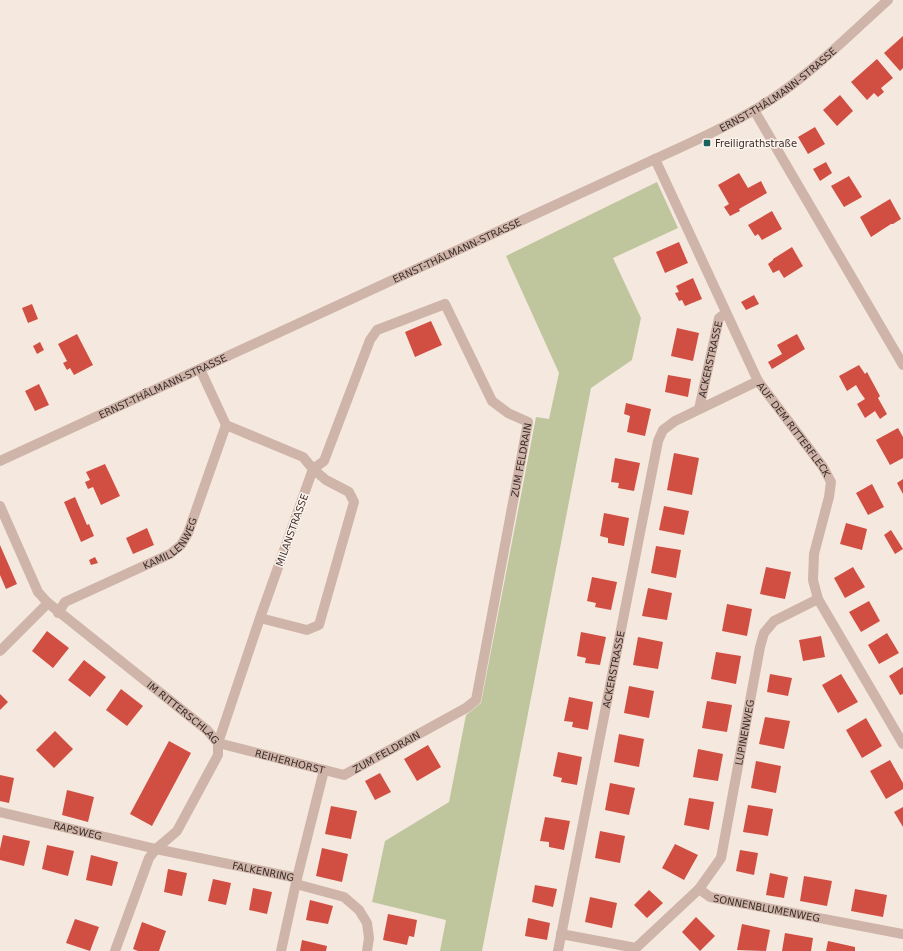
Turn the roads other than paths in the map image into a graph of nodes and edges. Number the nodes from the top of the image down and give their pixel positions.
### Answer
1 (888, 0) edge
2 (754, 110) junction
3 (655, 159) junction
4 (726, 313) junction
5 (903, 365) edge
6 (200, 369) junction
7 (758, 381) junction
8 (699, 409) junction
9 (226, 425) junction
10 (0, 460) edge
11 (313, 469) junction
12 (0, 506) edge
13 (818, 599) junction
14 (48, 603) junction
15 (58, 613) junction
16 (260, 618) junction
17 (0, 651) edge
18 (218, 743) junction
19 (903, 744) edge
20 (324, 770) junction
21 (0, 812) edge
22 (156, 849) junction
23 (296, 881) junction
24 (699, 889) junction
25 (561, 934) junction
26 (903, 934) edge
27 (637, 949) edge
28 (115, 951) edge
29 (280, 951) edge
30 (367, 951) edge
31 (558, 951) edge

1 - 2 street, ERNST-THÄLMANN-STRASSE
2 - 3 street, ERNST-THÄLMANN-STRASSE
2 - 5 street
3 - 4 street, AUF DEM RITTERFLECK
3 - 6 street, ERNST-THÄLMANN-STRASSE
4 - 7 street, AUF DEM RITTERFLECK
4 - 8 street, ACKERSTRASSE
6 - 9 street
6 - 10 street, ERNST-THÄLMANN-STRASSE
7 - 8 street, ACKERSTRASSE
7 - 13 street, AUF DEM RITTERFLECK
8 - 25 street, ACKERSTRASSE
9 - 11 street
9 - 15 street, KAMILLENWEG
11 - 16 street, MILANSTRASSE
11 - 16 street
11 - 20 street, ZUM FELDRAIN
12 - 14 street, IM RITTERSCHLAG
13 - 19 street, AUF DEM RITTERFLECK
13 - 24 street, LUPINENWEG
14 - 15 street, IM RITTERSCHLAG
14 - 17 street
15 - 18 street, IM RITTERSCHLAG
16 - 18 street, MILANSTRASSE
18 - 20 street, REIHERHORST
18 - 22 street, IM RITTERSCHLAG
20 - 23 street, REIHERHORST
21 - 22 street, RAPSWEG
22 - 23 street, FALKENRING
22 - 28 street, IM RITTERSCHLAG
23 - 29 street, FALKENRING
23 - 30 street
24 - 26 street, SONNENBLUMENWEG
24 - 27 street
25 - 27 street
25 - 31 street, ACKERSTRASSE

